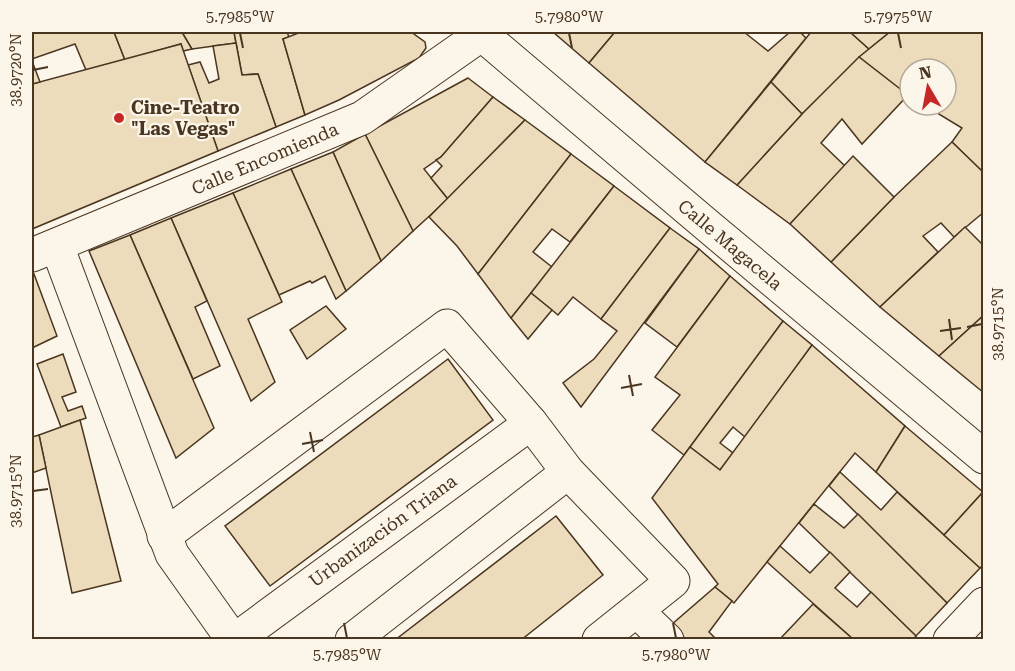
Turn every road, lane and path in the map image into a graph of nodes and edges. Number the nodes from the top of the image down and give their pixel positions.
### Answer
1 (480, 33) edge
2 (44, 250) edge
3 (531, 423) junction
4 (984, 457) edge
5 (568, 472) junction
6 (164, 536) junction
7 (984, 604) edge
8 (637, 611) junction
9 (234, 639) edge
10 (352, 639) edge
11 (599, 639) edge
12 (667, 639) edge
13 (950, 639) edge

1 - 2 street, Calle Encomienda
1 - 4 street, Calle Magacela
2 - 6 street, Urbanización Triana
3 - 5 street
3 - 6 street
3 - 9 street, Urbanización Triana
5 - 8 street
5 - 10 street
6 - 9 street, Urbanización Triana
7 - 13 street
8 - 11 street
8 - 12 street

